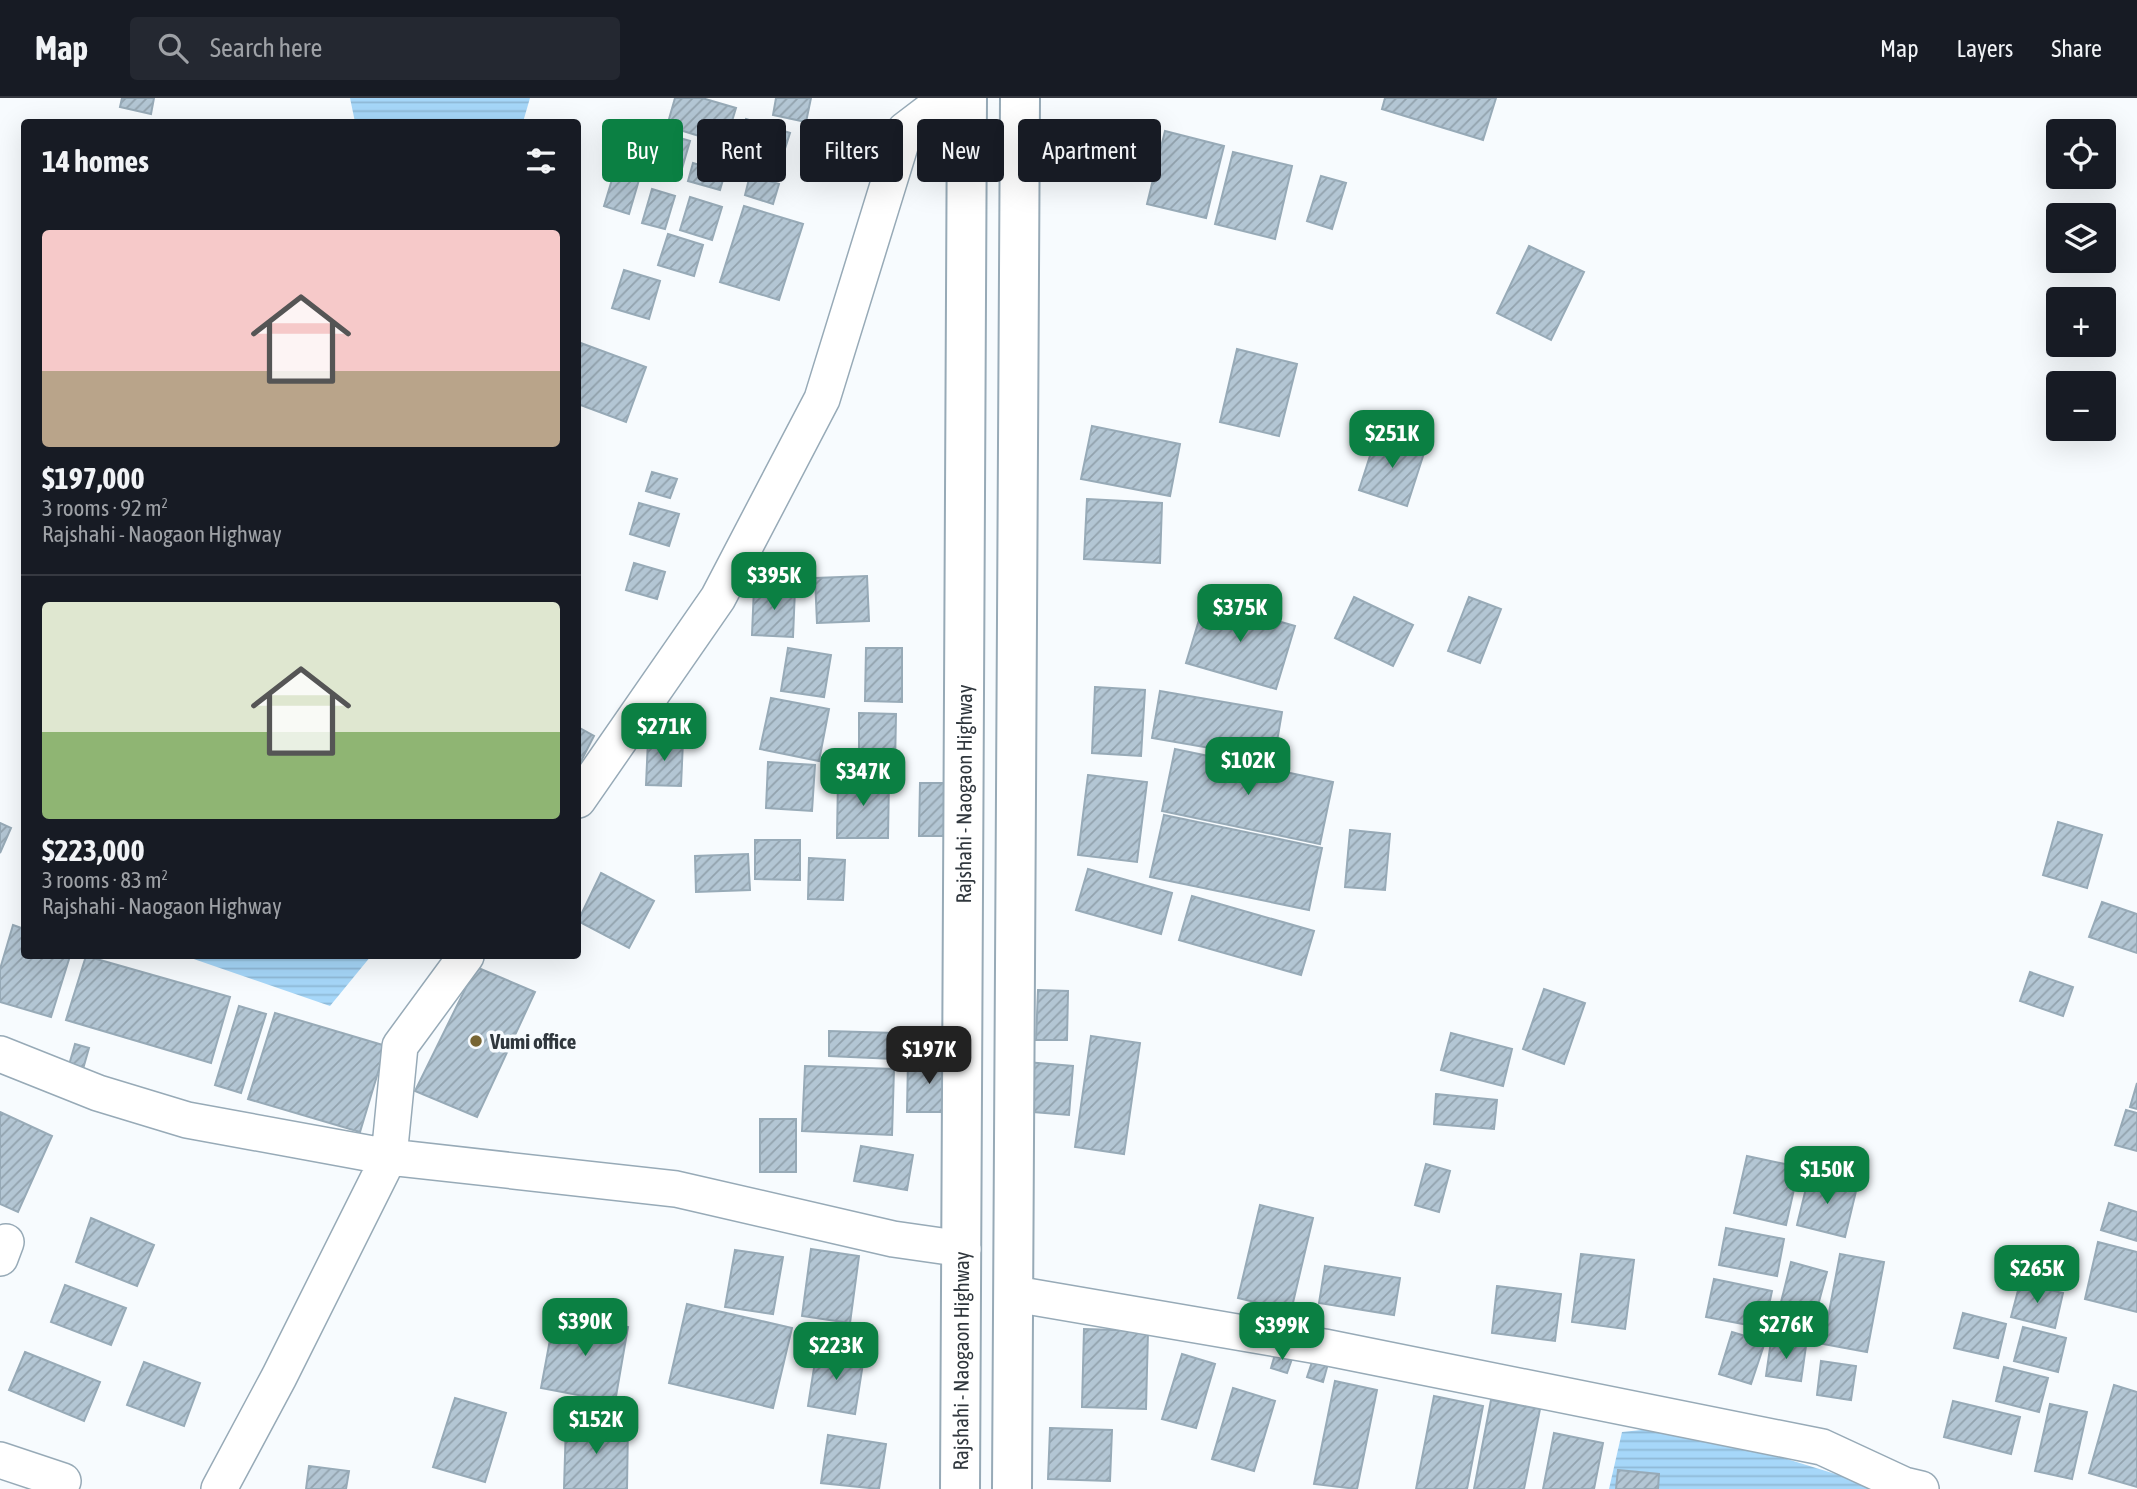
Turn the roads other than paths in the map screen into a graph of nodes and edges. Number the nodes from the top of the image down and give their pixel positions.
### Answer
1 (947, 98) edge
2 (967, 98) edge
3 (1020, 98) edge
4 (581, 796) edge
5 (1017, 887) junction
6 (964, 888) junction
7 (464, 959) edge
8 (0, 1054) edge
9 (389, 1157) junction
10 (963, 1248) junction
11 (1015, 1294) junction
12 (0, 1460) edge
13 (63, 1481) dead end
14 (219, 1489) edge
15 (960, 1489) edge
16 (1012, 1489) edge
17 (1921, 1489) edge

1 - 4 street
2 - 6 main road, Rajshahi - Naogaon Highway
3 - 5 main road
5 - 6 main road
5 - 11 main road
6 - 10 main road, Rajshahi - Naogaon Highway
7 - 9 street
8 - 9 street
9 - 10 street
9 - 14 street
10 - 15 main road, Rajshahi - Naogaon Highway
11 - 16 main road
11 - 17 street
12 - 13 street

